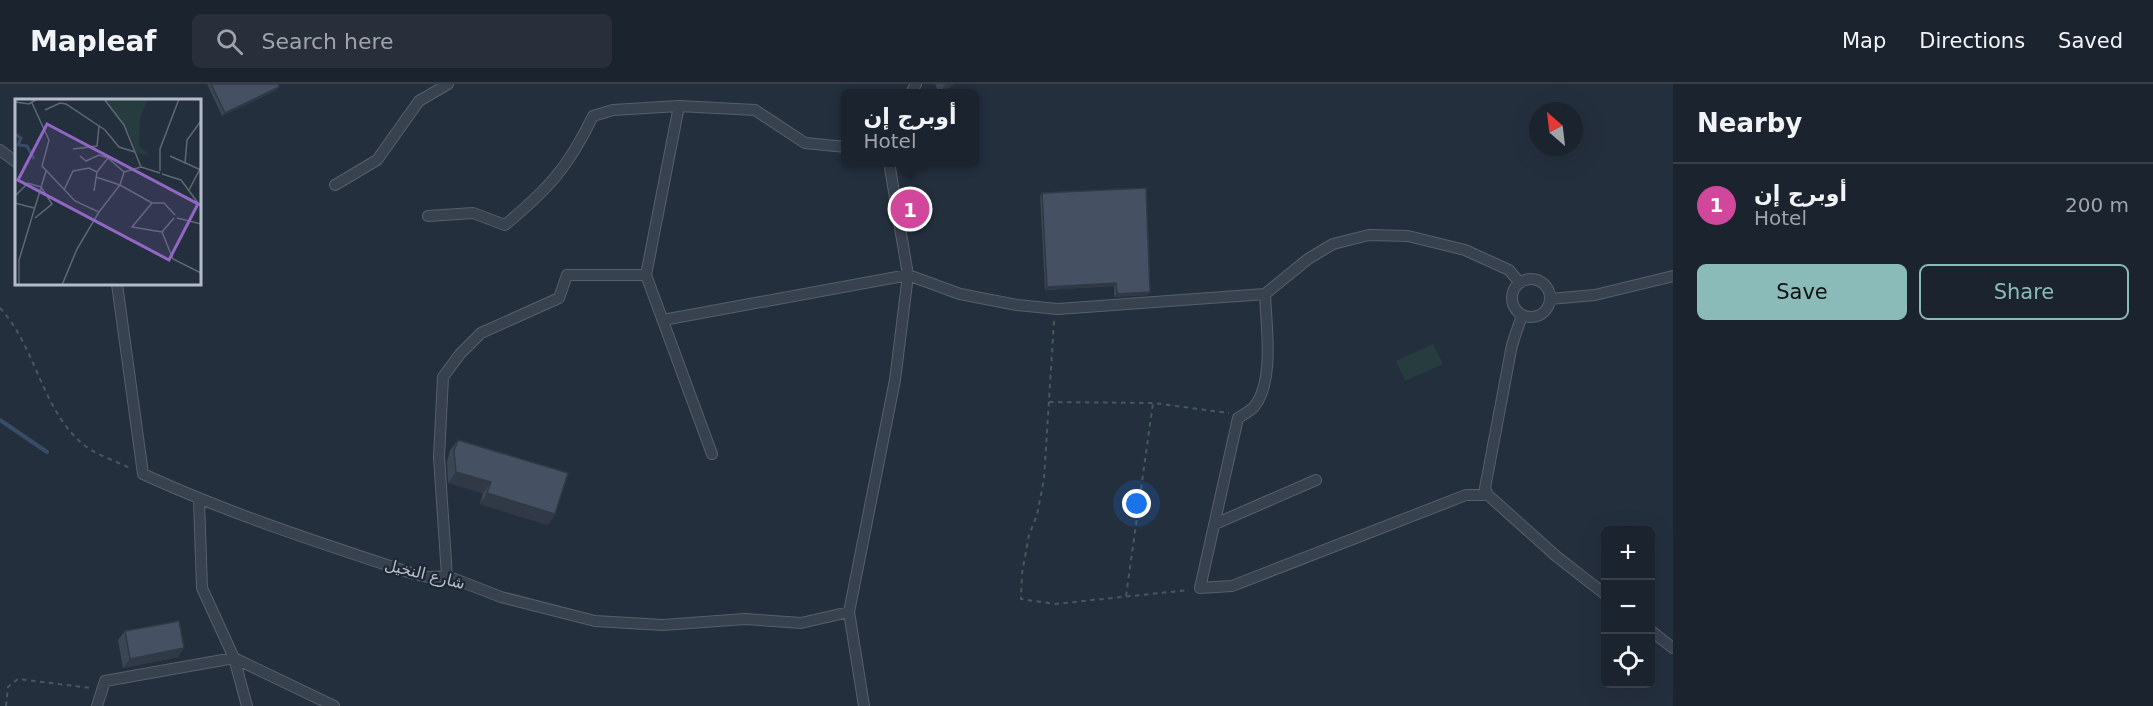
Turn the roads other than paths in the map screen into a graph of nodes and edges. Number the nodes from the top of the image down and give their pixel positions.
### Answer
1 (448, 84) edge
2 (679, 106) junction
3 (841, 147) edge
4 (0, 150) edge
5 (15, 161) edge
6 (890, 167) edge
7 (335, 185) dead end
8 (428, 216) dead end
9 (646, 275) junction
10 (908, 275) junction
11 (1673, 276) edge
12 (1520, 283) junction
13 (117, 285) edge
14 (1265, 294) junction
15 (1550, 299) junction
16 (1522, 315) junction
17 (663, 320) junction
18 (712, 454) dead end
19 (1316, 480) dead end
20 (1488, 495) junction
21 (199, 500) junction
22 (1215, 524) junction
23 (447, 576) junction
24 (1601, 592) edge
25 (849, 612) junction
26 (1655, 634) edge
27 (1673, 648) edge
28 (234, 658) junction
29 (97, 706) edge
30 (247, 706) edge
31 (334, 706) edge
32 (864, 706) edge

1 - 7 street
2 - 3 street
2 - 8 street
2 - 9 street
4 - 5 street
6 - 10 street
9 - 17 street
9 - 23 street
10 - 14 street
10 - 17 street
10 - 25 street
11 - 15 street
12 - 14 street
12 - 15 street
12 - 16 street
13 - 21 street, شارع النخيل
14 - 22 street
15 - 16 street
16 - 20 street
17 - 18 street
19 - 22 street
20 - 22 street
20 - 24 street
21 - 23 street, شارع النخيل
21 - 28 street
23 - 25 street, شارع النخيل
25 - 32 street
26 - 27 street
28 - 29 street
28 - 30 street
28 - 31 street

